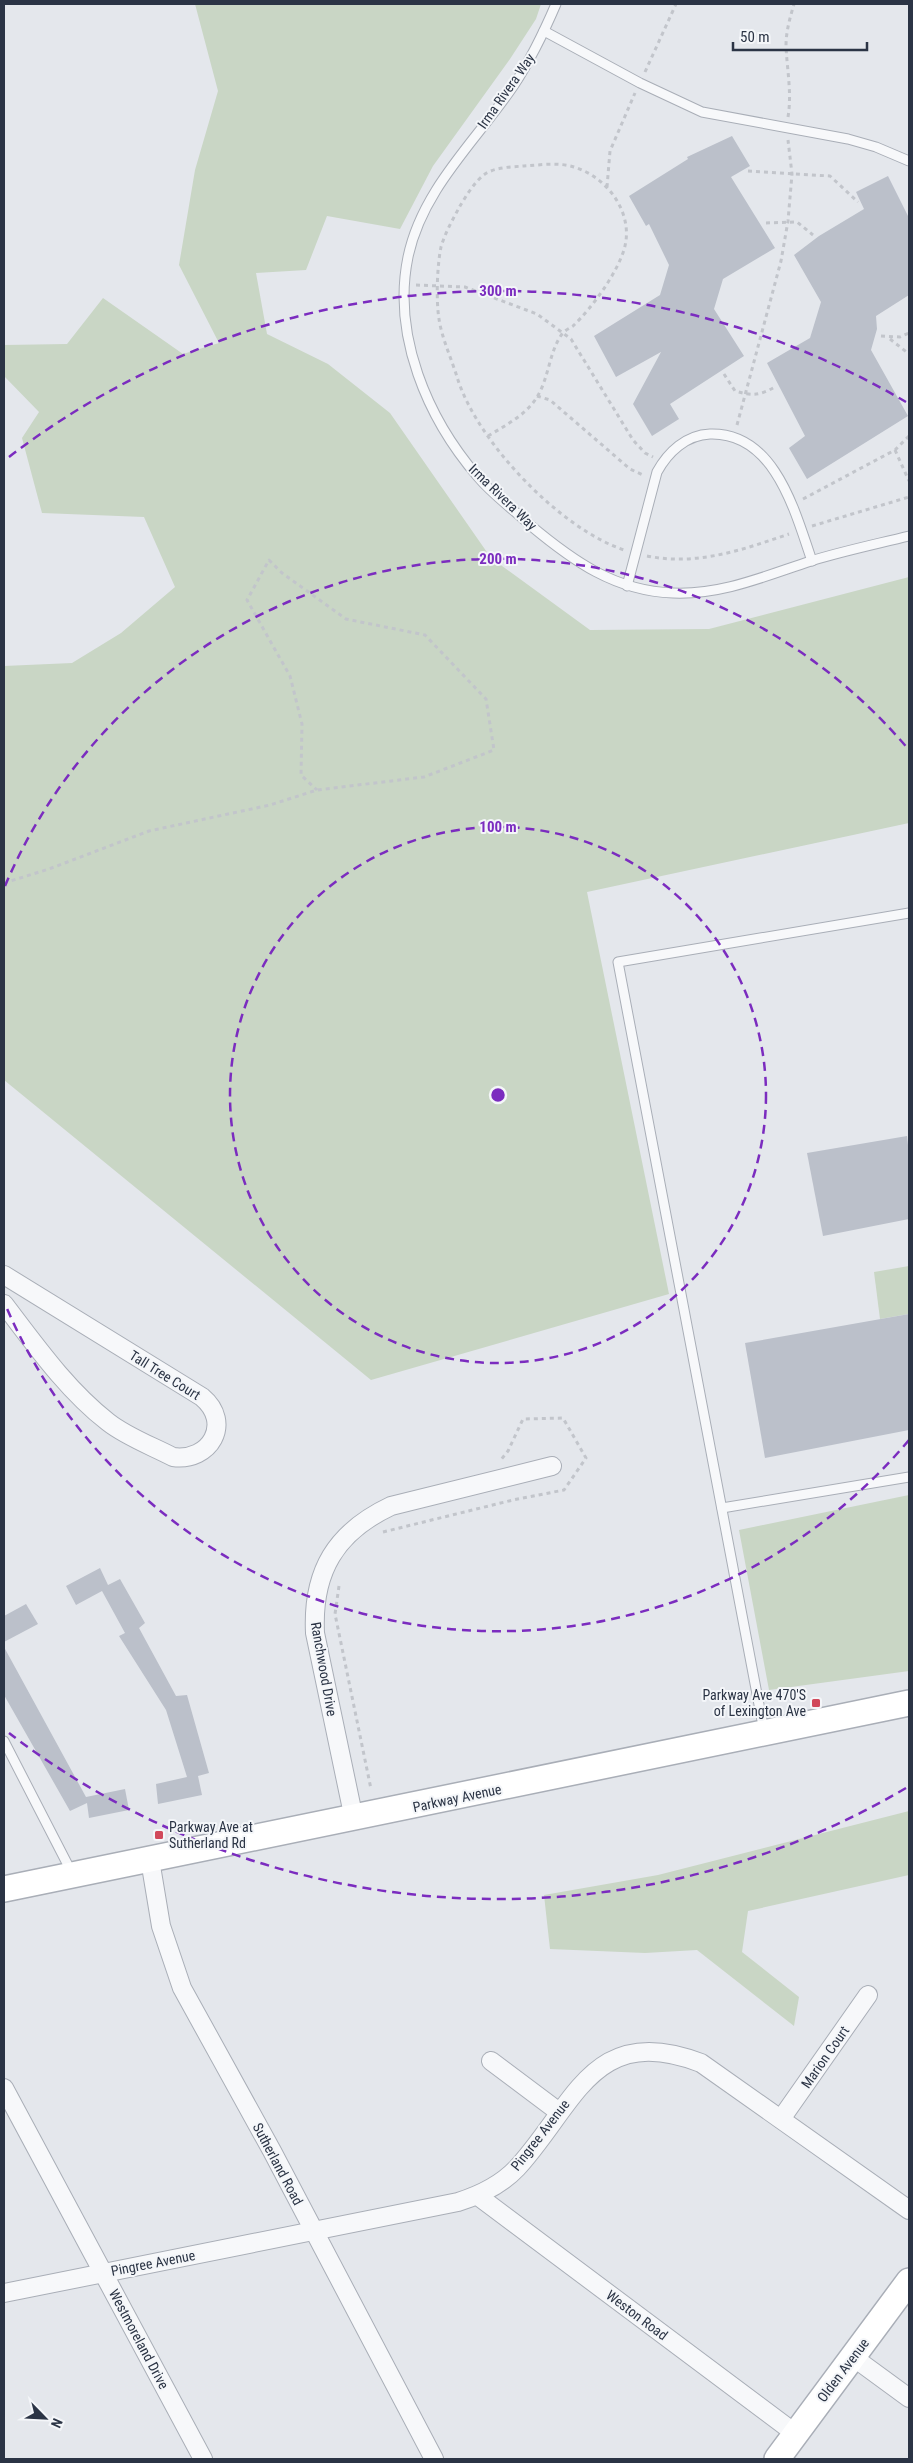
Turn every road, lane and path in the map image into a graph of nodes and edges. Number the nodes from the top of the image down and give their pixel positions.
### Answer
1 (556, 4) edge
2 (676, 4) edge
3 (794, 4) edge
4 (544, 31) junction
5 (640, 83) junction
6 (786, 126) junction
7 (909, 161) edge
8 (748, 171) dead end
9 (792, 174) junction
10 (607, 187) junction
11 (858, 202) dead end
12 (788, 221) junction
13 (766, 223) dead end
14 (813, 235) dead end
15 (405, 285) junction
16 (438, 286) junction
17 (563, 333) junction
18 (909, 333) edge
19 (881, 336) dead end
20 (890, 338) junction
21 (909, 354) edge
22 (724, 374) dead end
23 (774, 388) dead end
24 (746, 394) junction
25 (537, 396) junction
26 (488, 436) junction
27 (909, 436) edge
28 (732, 437) junction
29 (895, 450) junction
30 (662, 462) junction
31 (655, 480) junction
32 (909, 481) edge
33 (909, 497) edge
34 (792, 504) junction
35 (801, 530) junction
36 (909, 536) edge
37 (636, 554) junction
38 (812, 561) junction
39 (627, 586) junction
40 (317, 790) junction
41 (4, 883) edge
42 (909, 913) edge
43 (4, 1275) edge
44 (4, 1304) edge
45 (495, 1466) dead end
46 (552, 1466) dead end
47 (909, 1477) edge
48 (722, 1508) junction
49 (377, 1533) dead end
50 (340, 1576) dead end
51 (909, 1704) edge
52 (764, 1734) junction
53 (4, 1741) edge
54 (370, 1789) dead end
55 (354, 1819) junction
56 (150, 1860) junction
57 (74, 1875) junction
58 (4, 1889) edge
59 (868, 1995) dead end
60 (491, 2062) dead end
61 (4, 2088) edge
62 (559, 2112) junction
63 (781, 2119) junction
64 (478, 2196) junction
65 (909, 2210) edge
66 (314, 2231) junction
67 (103, 2273) junction
68 (909, 2281) edge
69 (4, 2293) edge
70 (852, 2357) junction
71 (909, 2398) edge
72 (796, 2434) junction
73 (203, 2459) edge
74 (434, 2459) edge
75 (777, 2459) edge

1 - 4 lane, Irma Rivera Way
2 - 5 path
3 - 6 path
4 - 5 lane
4 - 15 lane, Irma Rivera Way
5 - 6 lane
5 - 10 path
6 - 7 lane
6 - 9 path
8 - 9 path
9 - 11 path
9 - 12 path
10 - 16 path
10 - 17 path
12 - 13 path
12 - 14 path
12 - 24 path
15 - 16 path
15 - 39 lane, Irma Rivera Way
16 - 17 path
16 - 26 path
17 - 25 path
17 - 30 path
18 - 20 path
19 - 20 path
20 - 21 path
22 - 24 path
23 - 24 path
24 - 28 path
25 - 26 path
25 - 31 path
26 - 37 path
27 - 29 path
28 - 30 lane
28 - 34 lane
29 - 32 path
29 - 34 path
30 - 31 lane
31 - 37 lane
33 - 35 path
34 - 35 lane
35 - 37 path
35 - 38 lane
36 - 38 lane, Irma Rivera Way
37 - 39 lane
38 - 39 lane, Irma Rivera Way
40 - 40 path
40 - 41 path
42 - 48 lane
43 - 44 street, Tall Tree Court
45 - 49 path
46 - 55 street, Ranchwood Drive
47 - 48 lane
48 - 52 lane
50 - 54 path
51 - 52 main road, Parkway Avenue
52 - 55 main road, Parkway Avenue
53 - 57 lane
55 - 56 main road, Parkway Avenue
56 - 57 main road, Parkway Avenue
56 - 66 street, Sutherland Road
57 - 58 main road, Parkway Avenue
59 - 63 street, Marion Court
60 - 62 street
61 - 67 street, Westmoreland Drive
62 - 63 street, Pingree Avenue
62 - 64 street, Pingree Avenue
63 - 65 street, Pingree Avenue
64 - 66 street, Pingree Avenue
64 - 72 street, Weston Road
66 - 67 street, Pingree Avenue
66 - 74 street, Sutherland Road
67 - 69 street, Pingree Avenue
67 - 73 street, Westmoreland Drive
68 - 70 main road, Olden Avenue
70 - 71 street
70 - 72 main road, Olden Avenue
72 - 75 main road, Olden Avenue

